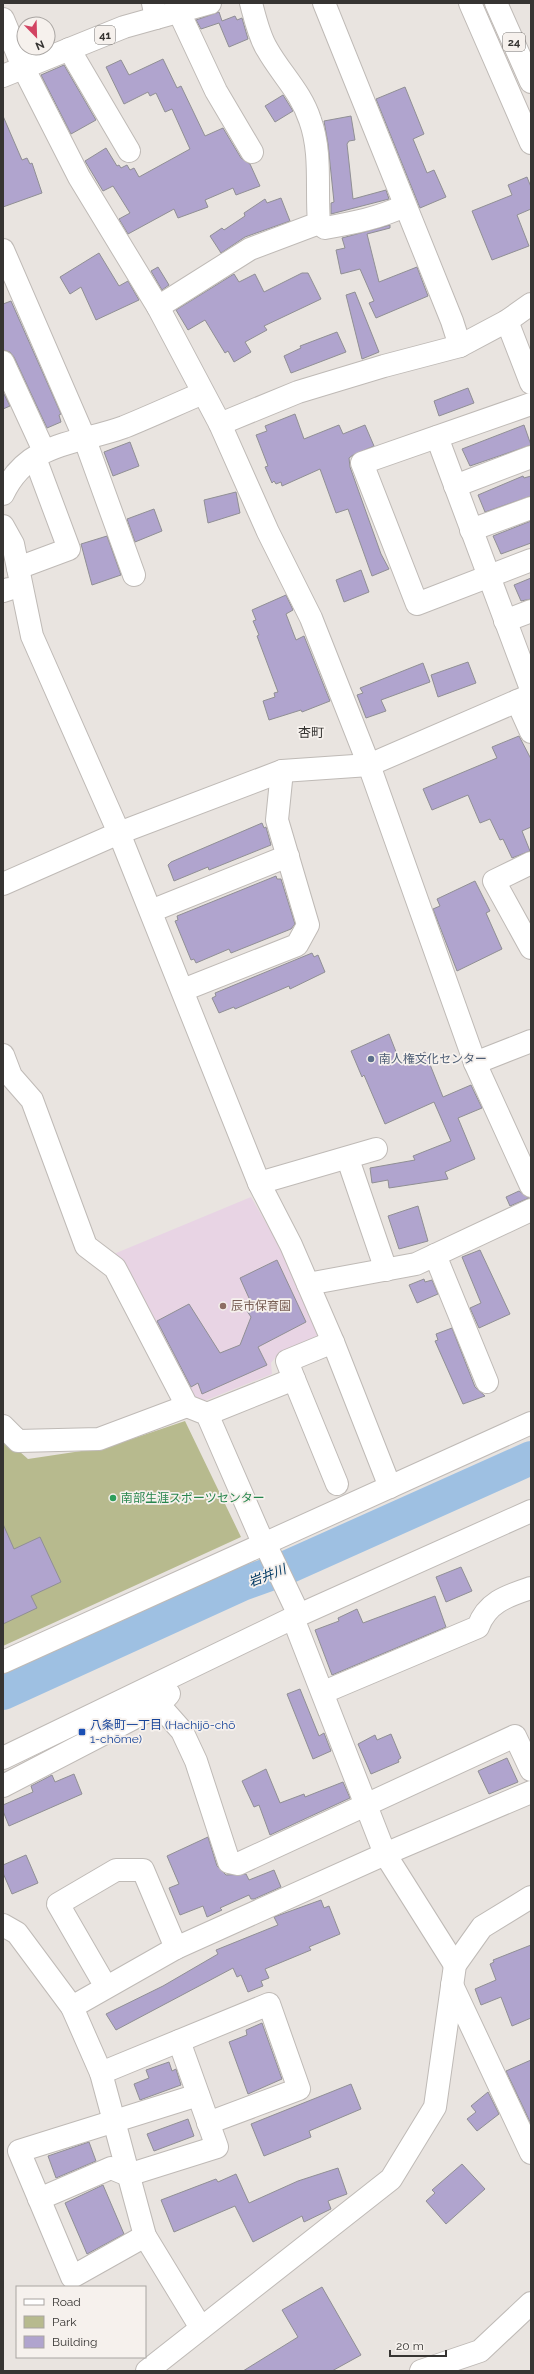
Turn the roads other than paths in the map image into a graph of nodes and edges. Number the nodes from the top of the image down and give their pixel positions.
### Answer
1 (210, 3) edge
2 (251, 3) edge
3 (324, 3) edge
4 (470, 3) edge
5 (496, 3) edge
6 (154, 11) edge
7 (179, 12) junction
8 (3, 19) edge
9 (69, 49) junction
10 (23, 67) junction
11 (3, 76) edge
12 (531, 82) edge
13 (531, 143) edge
14 (129, 151) dead end
15 (252, 152) dead end
16 (404, 206) junction
17 (319, 223) junction
18 (3, 250) edge
19 (9, 278) edge
20 (531, 304) edge
21 (158, 308) junction
22 (507, 321) junction
23 (460, 346) junction
24 (4, 365) edge
25 (531, 383) edge
26 (203, 393) junction
27 (531, 404) edge
28 (220, 424) junction
29 (84, 437) junction
30 (437, 437) junction
31 (39, 454) junction
32 (531, 457) edge
33 (455, 486) junction
34 (3, 494) edge
35 (531, 508) edge
36 (3, 526) edge
37 (471, 530) junction
38 (531, 560) edge
39 (18, 568) junction
40 (134, 575) dead end
41 (489, 576) junction
42 (531, 611) edge
43 (505, 621) junction
44 (527, 664) edge
45 (526, 695) edge
46 (531, 732) edge
47 (369, 765) junction
48 (282, 771) junction
49 (119, 833) junction
50 (288, 856) junction
51 (531, 863) edge
52 (3, 884) edge
53 (151, 911) junction
54 (531, 948) edge
55 (183, 990) junction
56 (531, 1041) edge
57 (3, 1055) edge
58 (475, 1063) junction
59 (376, 1149) dead end
60 (351, 1168) dead end
61 (259, 1183) junction
62 (531, 1186) edge
63 (531, 1210) edge
64 (436, 1255) junction
65 (386, 1270) junction
66 (308, 1284) junction
67 (333, 1342) junction
68 (294, 1379) junction
69 (487, 1382) dead end
70 (187, 1406) junction
71 (207, 1414) junction
72 (531, 1423) edge
73 (3, 1426) edge
74 (337, 1484) dead end
75 (390, 1487) junction
76 (531, 1511) edge
77 (267, 1548) junction
78 (531, 1588) edge
79 (296, 1614) junction
80 (3, 1662) edge
81 (199, 1663) junction
82 (324, 1692) junction
83 (159, 1705) junction
84 (3, 1758) edge
85 (531, 1770) edge
86 (3, 1786) edge
87 (531, 1792) edge
88 (366, 1804) junction
89 (385, 1854) junction
90 (531, 1897) edge
91 (3, 1925) edge
92 (176, 1948) junction
93 (453, 1975) junction
94 (106, 1987) junction
95 (72, 2007) junction
96 (179, 2041) junction
97 (102, 2073) junction
98 (198, 2094) junction
99 (114, 2120) junction
100 (208, 2123) junction
101 (531, 2153) edge
102 (128, 2175) junction
103 (40, 2199) junction
104 (144, 2236) junction
105 (531, 2303) edge
106 (201, 2328) junction
107 (147, 2371) edge
108 (421, 2371) edge

1 - 7 main road, 41
2 - 17 main road
3 - 16 main road
4 - 13 main road
5 - 12 main road, 24
6 - 7 main road, 41
6 - 9 main road, 41
7 - 15 main road
8 - 10 main road
9 - 10 main road, 41
9 - 14 main road
10 - 11 main road, 41
10 - 21 main road
16 - 17 main road
16 - 23 main road
17 - 21 main road
18 - 19 main road
19 - 29 main road
20 - 22 main road
21 - 26 main road
22 - 23 main road
22 - 25 main road
23 - 28 main road
24 - 31 main road
26 - 28 main road
26 - 29 main road
27 - 30 main road
28 - 47 main road
29 - 31 main road
29 - 40 main road
30 - 33 main road
30 - 41 main road
31 - 34 main road
31 - 39 main road
32 - 33 main road
33 - 37 main road
35 - 37 main road
36 - 39 main road
37 - 41 main road
38 - 41 main road
39 - 49 main road
41 - 43 main road
42 - 43 main road
43 - 44 main road
44 - 45 main road
45 - 46 main road
45 - 47 main road
47 - 48 main road
47 - 58 main road
48 - 49 main road
48 - 50 main road
49 - 52 main road
49 - 53 main road
50 - 53 main road
50 - 55 main road
51 - 54 main road
53 - 55 main road
55 - 61 main road
56 - 58 main road
57 - 70 main road
58 - 62 main road
59 - 61 main road
60 - 65 main road
61 - 66 main road
63 - 64 main road
64 - 65 main road
64 - 69 main road
65 - 66 main road
66 - 67 main road
67 - 68 main road
67 - 75 main road
68 - 71 main road
68 - 74 main road
70 - 71 main road
70 - 73 main road
71 - 77 main road
72 - 75 main road
75 - 77 main road
76 - 79 main road
77 - 79 main road
77 - 80 main road
78 - 82 main road
79 - 81 main road
79 - 82 main road
81 - 83 main road
81 - 84 main road
82 - 88 main road
83 - 86 main road
83 - 88 main road
85 - 88 main road
87 - 89 main road
88 - 89 main road
89 - 92 main road
89 - 93 main road
90 - 93 main road
91 - 95 main road
92 - 94 main road
92 - 94 main road
93 - 101 main road
93 - 106 main road
94 - 95 main road
95 - 97 main road
96 - 97 main road
96 - 98 main road
96 - 100 main road
97 - 99 main road
98 - 99 main road
98 - 100 main road
99 - 102 main road
99 - 103 main road
100 - 102 main road
102 - 103 main road
102 - 104 main road
103 - 104 main road
104 - 106 main road
105 - 108 main road
106 - 107 main road

